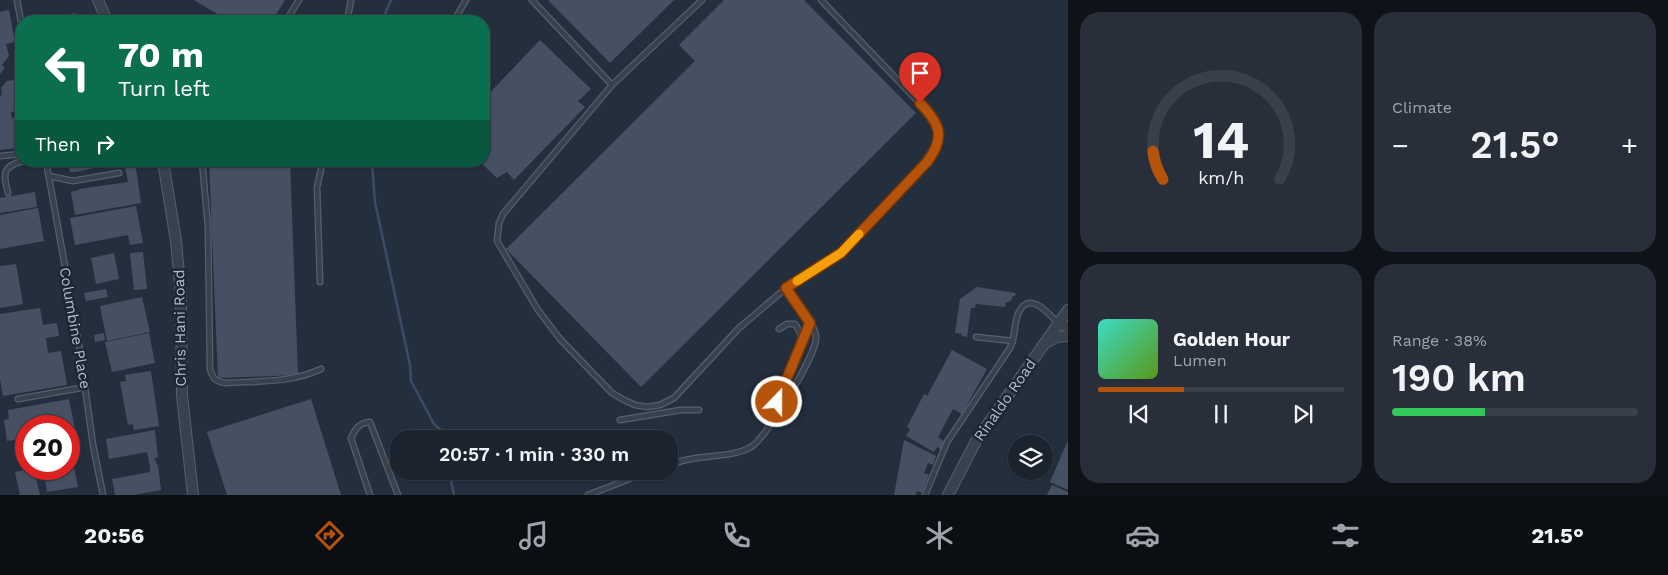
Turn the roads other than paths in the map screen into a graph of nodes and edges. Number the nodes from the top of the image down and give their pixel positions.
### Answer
1 (17, 0) edge
2 (98, 0) edge
3 (299, 0) edge
4 (351, 0) edge
5 (466, 0) edge
6 (532, 0) edge
7 (702, 0) edge
8 (821, 0) edge
9 (20, 15) edge
10 (104, 15) edge
11 (290, 15) edge
12 (348, 15) edge
13 (457, 15) edge
14 (612, 84) junction
15 (15, 155) edge
16 (0, 156) edge
17 (15, 163) edge
18 (47, 167) edge
19 (164, 167) edge
20 (203, 167) edge
21 (322, 167) edge
22 (119, 173) dead end
23 (49, 176) junction
24 (8, 193) dead end
25 (320, 282) dead end
26 (786, 288) junction
27 (1068, 310) edge
28 (810, 323) junction
29 (1063, 325) edge
30 (779, 329) dead end
31 (1068, 336) edge
32 (976, 337) dead end
33 (1013, 341) junction
34 (801, 343) junction
35 (1044, 343) junction
36 (321, 369) dead end
37 (86, 387) junction
38 (18, 399) dead end
39 (699, 410) dead end
40 (620, 420) dead end
41 (765, 434) junction
42 (678, 462) edge
43 (627, 480) edge
44 (102, 495) edge
45 (193, 495) edge
46 (370, 495) edge
47 (398, 495) edge
48 (588, 495) edge
49 (924, 495) edge
50 (948, 495) edge

1 - 9 lane
2 - 10 street
3 - 11 lane
4 - 12 lane
5 - 13 lane
6 - 14 lane
7 - 14 lane
8 - 26 lane
14 - 26 lane
15 - 16 lane
17 - 24 lane
18 - 23 lane, Columbine Place
19 - 45 street, Chris Hani Road
20 - 36 lane
21 - 25 lane
22 - 23 lane
23 - 37 lane, Columbine Place
26 - 28 lane
27 - 29 street, Rinaldo Road
28 - 34 lane
28 - 41 lane
29 - 33 lane
29 - 35 street, Rinaldo Road
30 - 34 lane
31 - 35 street
32 - 33 lane
33 - 49 lane
34 - 41 lane
35 - 50 street, Rinaldo Road
37 - 38 lane
37 - 44 lane, Columbine Place
39 - 40 lane
41 - 42 lane
43 - 48 lane
46 - 47 lane

